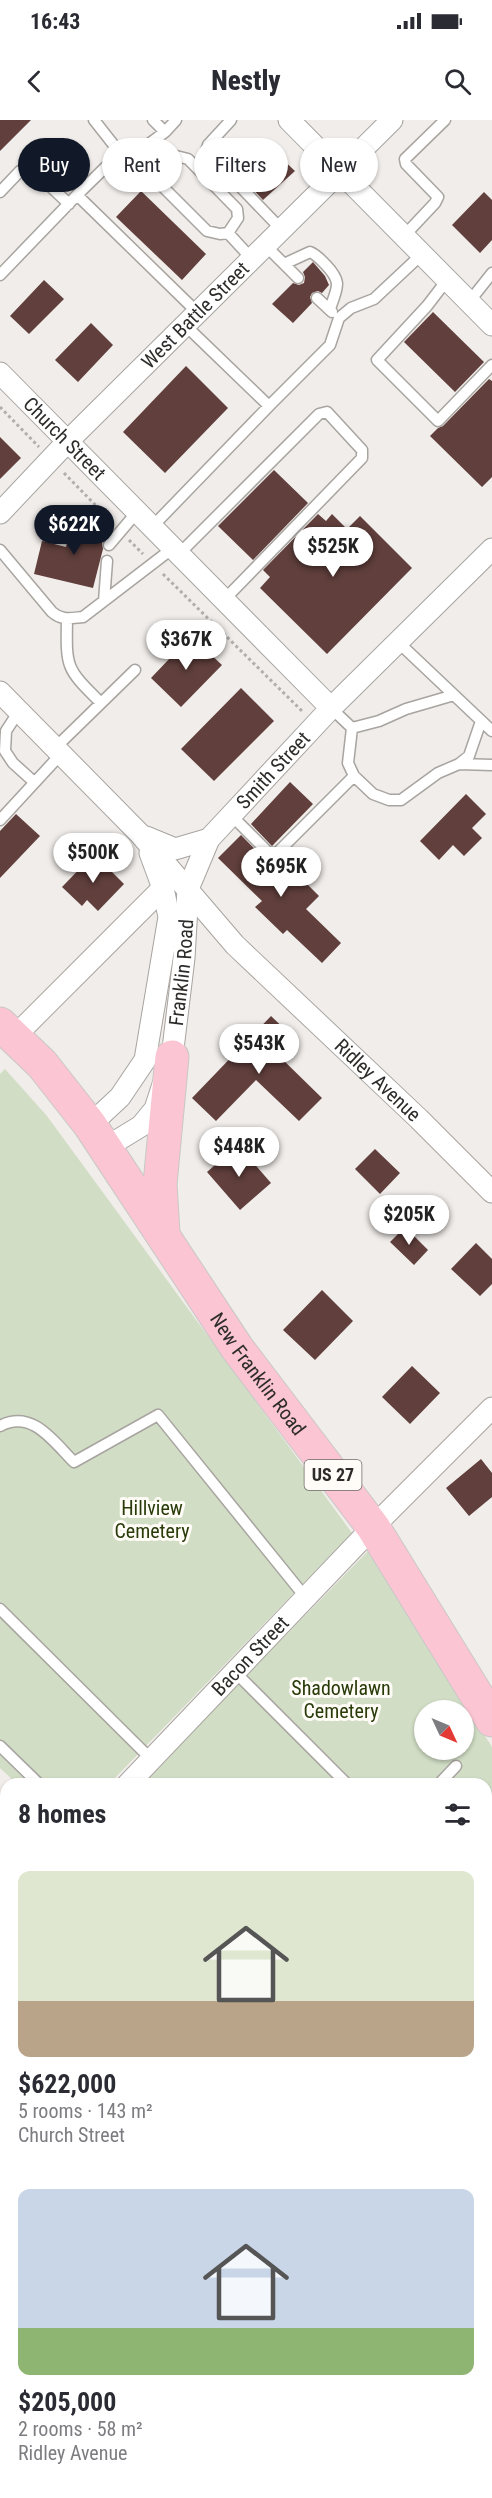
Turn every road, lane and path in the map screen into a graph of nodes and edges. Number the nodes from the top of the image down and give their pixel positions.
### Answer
1 (94, 120) edge
2 (153, 120) edge
3 (176, 120) edge
4 (231, 120) edge
5 (289, 120) edge
6 (392, 120) edge
7 (445, 120) edge
8 (165, 132) junction
9 (108, 138) edge
10 (157, 138) edge
11 (307, 138) edge
12 (373, 138) edge
13 (102, 171) edge
14 (0, 192) edge
15 (318, 192) edge
16 (360, 192) edge
17 (77, 195) junction
18 (69, 204) junction
19 (280, 229) junction
20 (228, 233) junction
21 (404, 236) junction
22 (258, 252) junction
23 (422, 254) junction
24 (284, 264) junction
25 (492, 273) edge
26 (0, 275) edge
27 (298, 278) dead end
28 (447, 280) junction
29 (318, 298) dead end
30 (469, 302) junction
31 (330, 309) junction
32 (339, 318) junction
33 (191, 319) junction
34 (492, 326) edge
35 (492, 365) edge
36 (0, 373) edge
37 (269, 406) junction
38 (68, 441) junction
39 (0, 513) edge
40 (145, 519) junction
41 (109, 545) dead end
42 (492, 549) edge
43 (0, 550) edge
44 (176, 551) junction
45 (107, 561) dead end
46 (224, 600) junction
47 (104, 602) junction
48 (67, 619) junction
49 (398, 642) junction
50 (376, 664) junction
51 (135, 670) dead end
52 (302, 679) junction
53 (0, 692) edge
54 (454, 695) junction
55 (101, 703) junction
56 (331, 708) junction
57 (19, 711) junction
58 (481, 721) junction
59 (352, 728) junction
60 (492, 731) edge
61 (58, 751) junction
62 (459, 764) junction
63 (492, 765) edge
64 (354, 776) junction
65 (34, 782) junction
66 (231, 815) junction
67 (0, 820) edge
68 (140, 834) junction
69 (209, 839) junction
70 (163, 888) junction
71 (188, 889) junction
72 (8, 1030) edge
73 (172, 1057) junction
74 (98, 1136) junction
75 (492, 1192) edge
76 (164, 1238) junction
77 (492, 1408) edge
78 (0, 1426) edge
79 (373, 1527) junction
80 (306, 1598) junction
81 (0, 1609) edge
82 (235, 1672) junction
83 (492, 1720) edge
84 (0, 1746) edge
85 (152, 1760) junction
86 (456, 1766) dead end
87 (33, 1778) edge
88 (134, 1778) edge
89 (341, 1778) edge
90 (445, 1778) edge

1 - 9 lane
2 - 8 lane
3 - 8 lane
4 - 19 lane
5 - 11 street
6 - 12 street, West Battle Street
7 - 21 lane
8 - 10 lane
13 - 17 lane
14 - 18 lane
15 - 19 street, West Battle Street
16 - 21 street
17 - 18 lane
17 - 33 lane
18 - 26 lane
19 - 22 street, West Battle Street
20 - 20 lane
20 - 22 lane
21 - 23 street
22 - 24 lane
22 - 33 street, West Battle Street
23 - 28 street
23 - 32 lane
24 - 27 lane
24 - 31 lane
25 - 30 lane
28 - 30 street
28 - 35 lane
29 - 31 lane
30 - 34 street
31 - 32 lane
32 - 37 lane
33 - 37 lane
33 - 38 street, West Battle Street
36 - 38 street, Church Street
37 - 40 lane
38 - 39 street, West Battle Street
38 - 40 street, Church Street
40 - 41 lane
40 - 44 street, Church Street
42 - 49 street, Smith Street
43 - 48 lane
44 - 46 street, Church Street
44 - 46 lane
44 - 47 lane
45 - 47 lane
46 - 52 street, Church Street
47 - 48 lane
48 - 55 lane
49 - 50 street, Smith Street
49 - 54 lane
50 - 52 street, Smith Street
50 - 56 street, Smith Street
51 - 55 lane
52 - 56 street, Church Street
53 - 57 street, Ridley Avenue
54 - 58 lane
54 - 59 lane
55 - 61 lane
56 - 59 lane
56 - 66 street, Smith Street
57 - 61 street, Ridley Avenue
57 - 65 lane
58 - 60 lane
58 - 62 lane
59 - 64 lane
61 - 65 lane
61 - 68 street, Ridley Avenue
62 - 63 lane
62 - 64 lane
64 - 66 lane
65 - 67 lane
66 - 69 street, Smith Street
68 - 69 street, Ridley Avenue
68 - 70 street, Ridley Avenue
68 - 71 street, Ridley Avenue
69 - 71 street, Smith Street
70 - 72 street
70 - 74 street, Franklin Road
71 - 73 street, Franklin Road
71 - 75 street, Ridley Avenue
72 - 74 highway, New Franklin Road / US 27
73 - 74 street, Franklin Road
73 - 76 highway
74 - 76 highway, New Franklin Road / US 27
76 - 79 highway, New Franklin Road / US 27
77 - 79 street, Bacon Street
78 - 80 lane
79 - 80 street, Bacon Street
79 - 83 highway, New Franklin Road / US 27
80 - 82 street, Bacon Street
81 - 85 lane
82 - 85 street, Bacon Street
82 - 89 lane
84 - 87 lane
85 - 88 street, Bacon Street
86 - 90 lane

